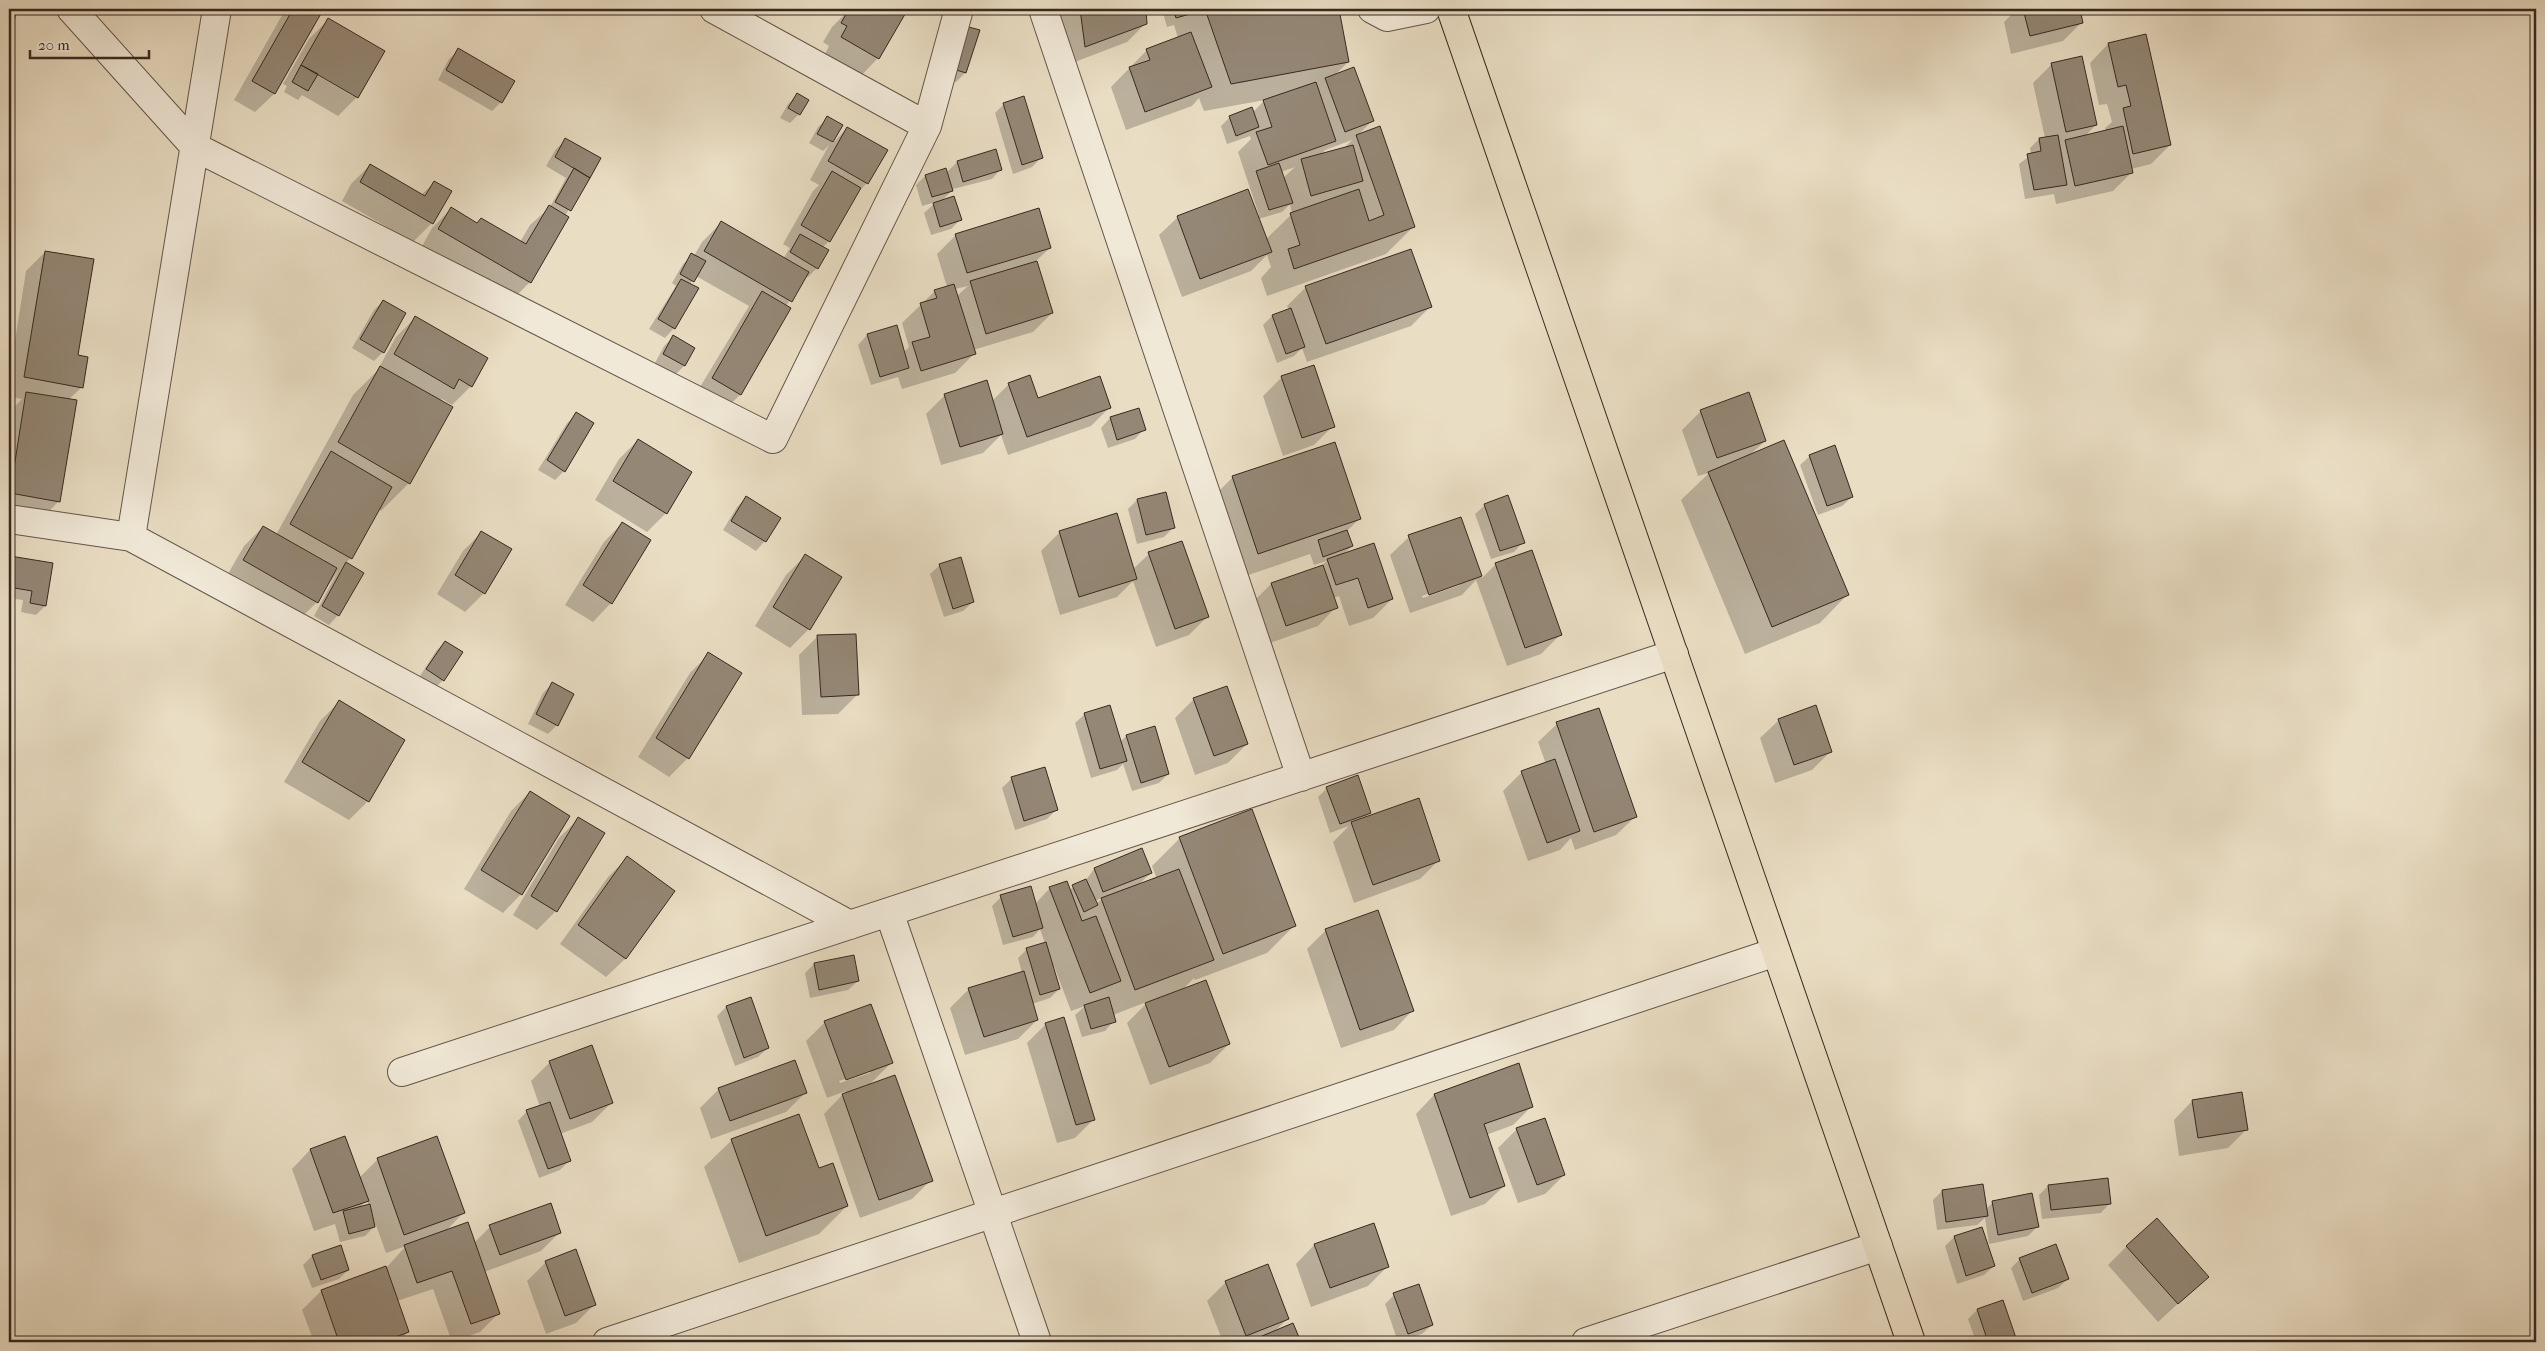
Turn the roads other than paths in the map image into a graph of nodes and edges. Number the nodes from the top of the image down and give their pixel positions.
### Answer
1 (71, 9) edge
2 (218, 9) edge
3 (714, 9) edge
4 (959, 9) edge
5 (1042, 9) edge
6 (1372, 9) edge
7 (1426, 9) edge
8 (1452, 9) edge
9 (927, 126) junction
10 (195, 147) junction
11 (9, 518) edge
12 (131, 537) junction
13 (1674, 654) junction
14 (1301, 777) junction
15 (889, 912) junction
16 (850, 925) junction
17 (1776, 952) junction
18 (402, 1072) dead end
19 (993, 1213) junction
20 (1878, 1246) junction
21 (607, 1342) edge
22 (1037, 1342) edge
23 (1586, 1342) edge
24 (1911, 1342) edge

1 - 10 street
2 - 10 street
3 - 9 street
4 - 9 street
5 - 14 street
6 - 7 street
8 - 13 main road
9 - 10 street
10 - 12 street
11 - 12 street
12 - 16 street
13 - 14 street
13 - 17 main road
14 - 15 street
15 - 16 street
15 - 19 street
16 - 18 street
17 - 19 street
17 - 20 main road
19 - 21 street
19 - 22 street
20 - 23 street
20 - 24 main road

